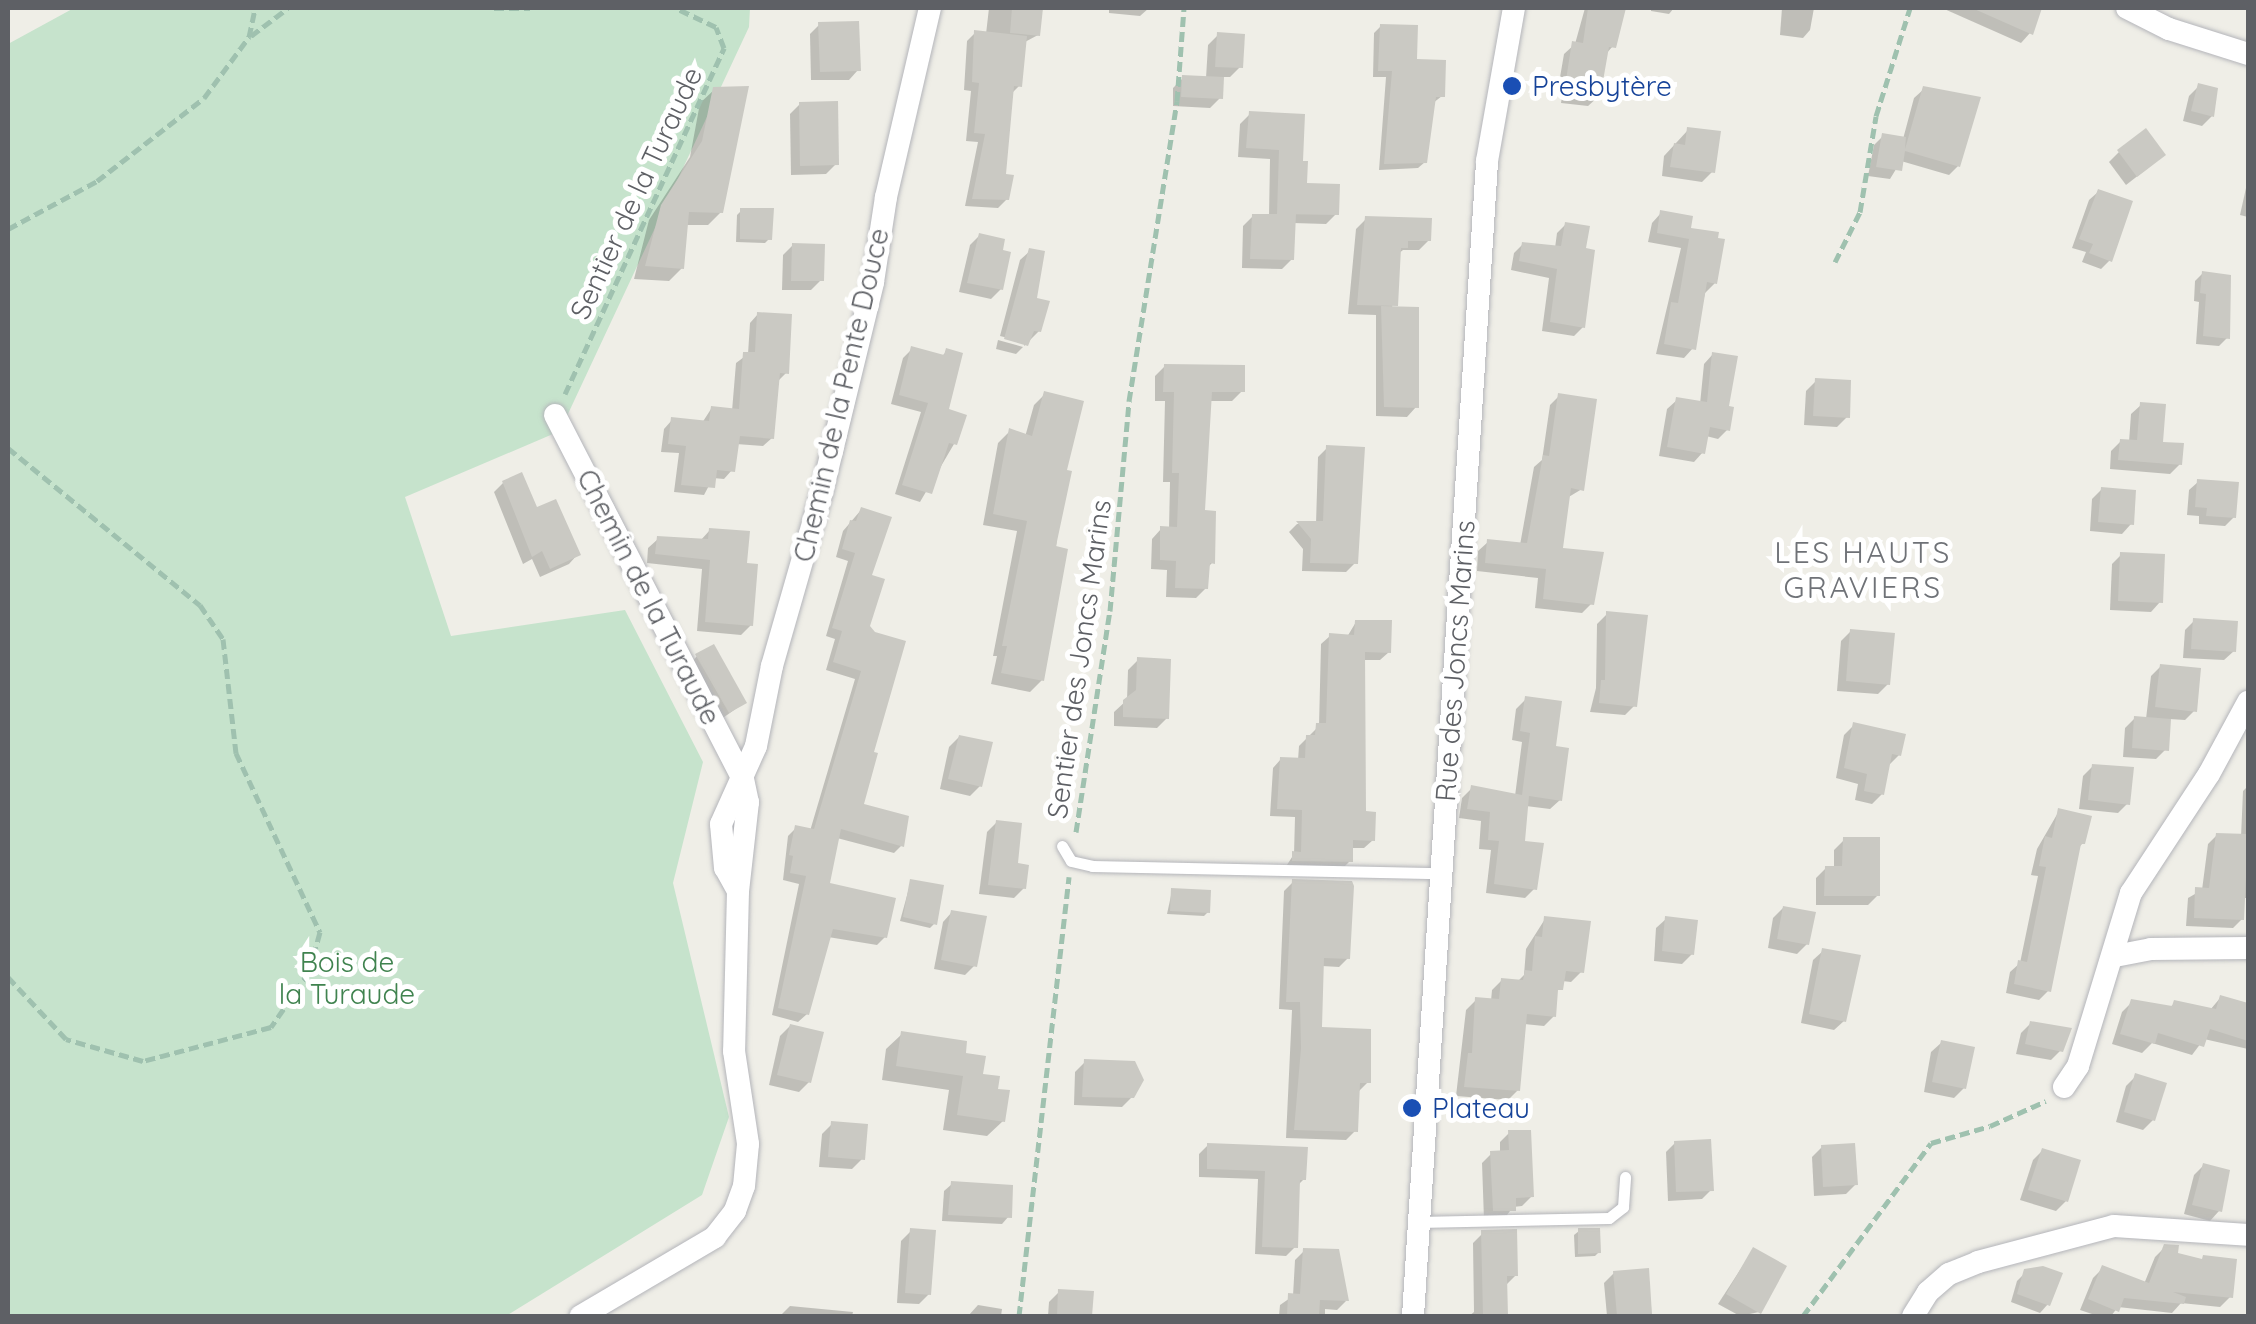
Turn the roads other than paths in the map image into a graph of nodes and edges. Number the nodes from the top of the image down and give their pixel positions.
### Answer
1 (930, 8) edge
2 (1514, 8) edge
3 (2127, 8) edge
4 (2248, 54) edge
5 (555, 415) road end
6 (2248, 702) edge
7 (743, 779) junction
8 (1062, 846) dead end
9 (1440, 873) junction
10 (2248, 948) edge
11 (2115, 956) junction
12 (2064, 1087) road end
13 (1625, 1177) dead end
14 (1418, 1222) junction
15 (2248, 1236) edge
16 (592, 1315) edge
17 (1413, 1316) edge
18 (1912, 1316) edge

1 - 7 street, Chemin de la Pente Douce
2 - 9 street, Rue des Joncs Marins
3 - 4 street
5 - 7 street, Chemin de la Turaude
6 - 11 street
7 - 16 street, Chemin de la Turaude
8 - 9 lane
9 - 14 street, Rue des Joncs Marins
10 - 11 street
11 - 12 street
13 - 14 lane
14 - 17 street, Rue des Joncs Marins
15 - 18 street

